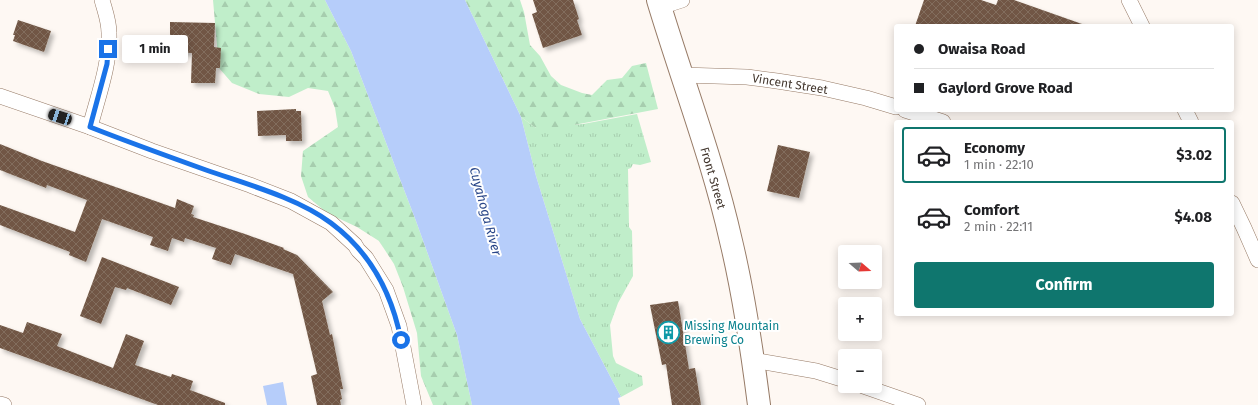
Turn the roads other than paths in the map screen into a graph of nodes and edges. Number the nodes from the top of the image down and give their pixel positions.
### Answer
1 (102, 0) edge
2 (682, 0) edge
3 (1128, 0) edge
4 (659, 3) edge
5 (1141, 24) edge
6 (682, 75) junction
7 (0, 96) edge
8 (894, 106) edge
9 (911, 112) edge
10 (937, 120) edge
11 (90, 127) junction
12 (1234, 207) edge
13 (1245, 228) edge
14 (1258, 260) edge
15 (753, 360) junction
16 (838, 378) edge
17 (882, 393) edge
18 (0, 404) edge
19 (4, 405) edge
20 (414, 405) edge
21 (759, 405) edge
22 (918, 405) edge

1 - 11 street
2 - 4 street
3 - 5 street
4 - 6 main road, Front Street
6 - 8 street, Vincent Street
6 - 15 main road, Front Street
7 - 11 street
9 - 10 street
11 - 20 street
12 - 13 street
13 - 14 street
15 - 16 street
15 - 21 main road, Front Street
17 - 22 street
18 - 19 street

